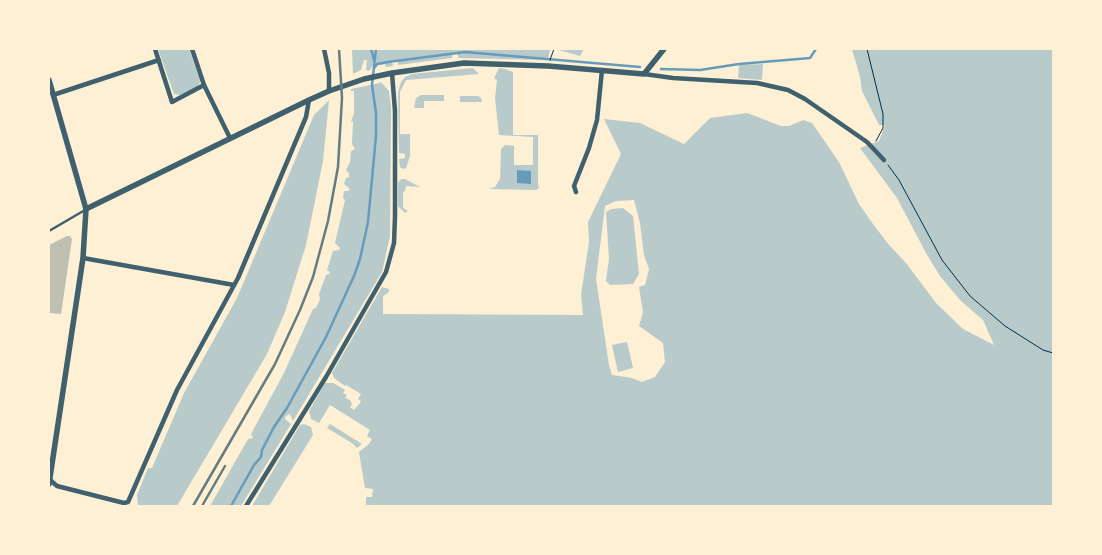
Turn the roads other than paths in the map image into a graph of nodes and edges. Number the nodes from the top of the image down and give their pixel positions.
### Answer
1 (155, 49) edge
2 (192, 49) edge
3 (324, 49) edge
4 (664, 49) edge
5 (159, 60) junction
6 (602, 70) junction
7 (392, 73) junction
8 (644, 74) junction
9 (49, 80) edge
10 (204, 85) junction
11 (329, 91) junction
12 (53, 95) junction
13 (309, 100) junction
14 (230, 138) junction
15 (884, 160) road end
16 (576, 192) dead end
17 (86, 209) junction
18 (49, 231) edge
19 (83, 258) junction
20 (234, 285) junction
21 (49, 481) edge
22 (246, 506) edge

1 - 5 street
2 - 10 street
3 - 11 street
4 - 8 street
5 - 10 street
5 - 12 street
6 - 7 street
6 - 8 street
6 - 16 street
7 - 11 street
7 - 22 street
8 - 15 street
9 - 12 street
10 - 14 street
11 - 13 street
12 - 17 street
13 - 14 street
13 - 20 street
14 - 17 street
17 - 18 lane
17 - 19 street
19 - 20 street
19 - 21 street
20 - 21 street

